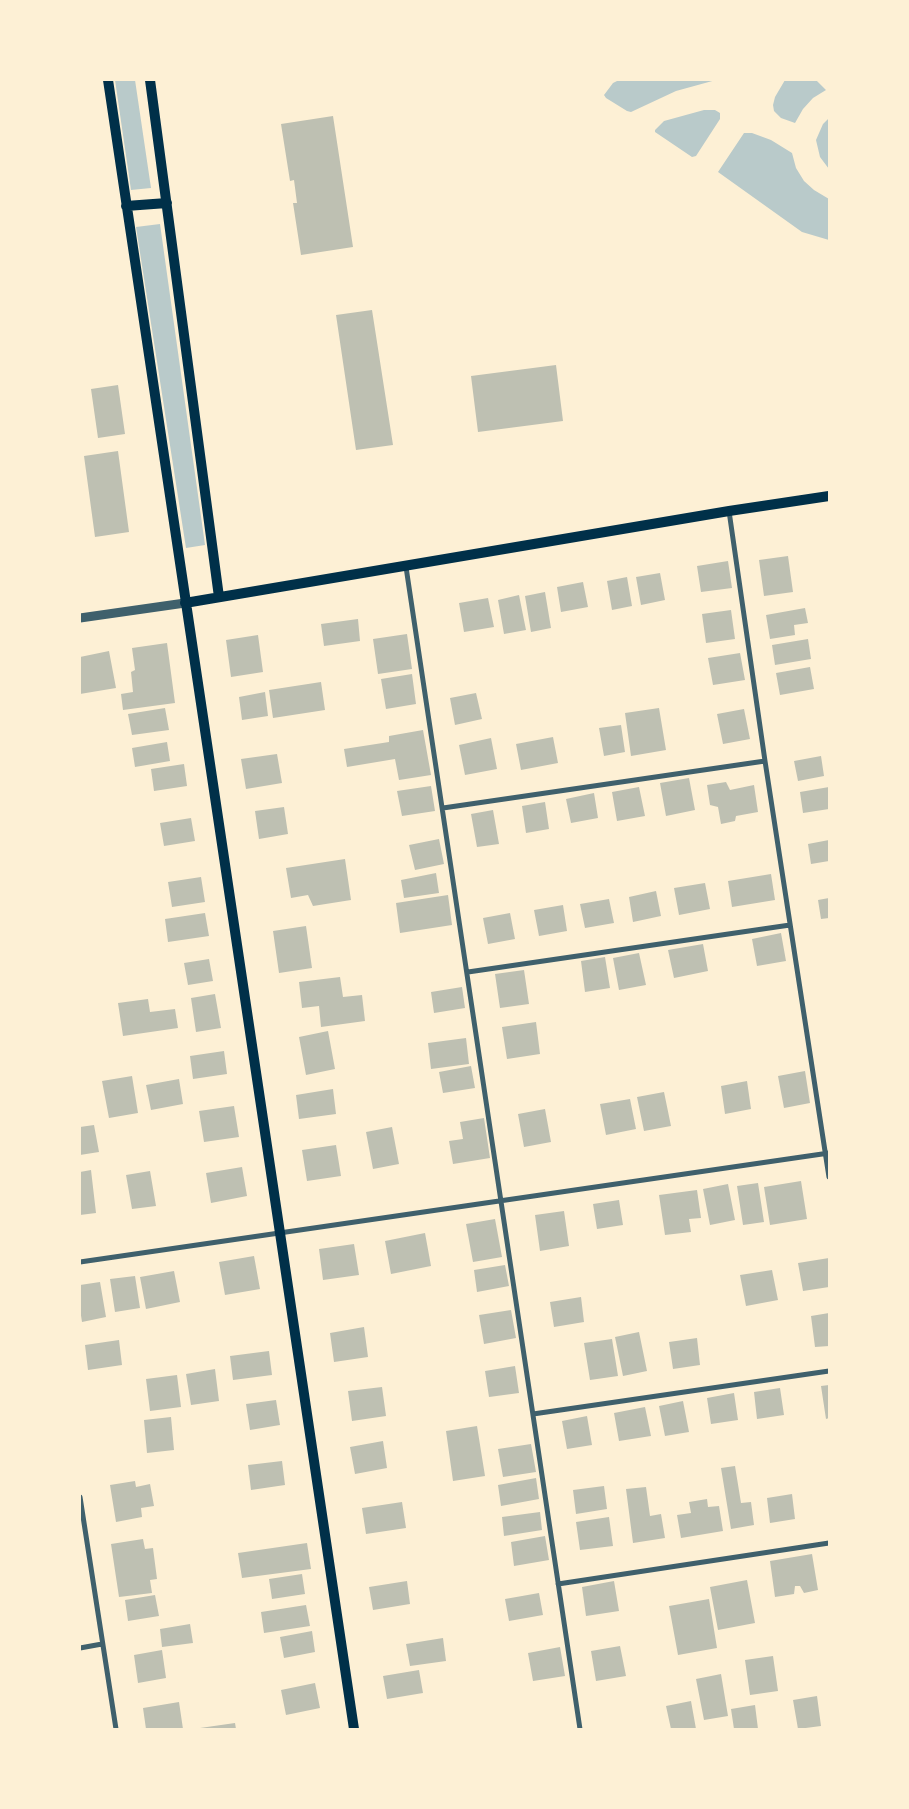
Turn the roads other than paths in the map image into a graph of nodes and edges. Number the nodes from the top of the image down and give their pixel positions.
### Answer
1 (108, 80) edge
2 (150, 80) edge
3 (167, 204) junction
4 (126, 206) junction
5 (829, 496) edge
6 (729, 511) junction
7 (406, 566) junction
8 (219, 597) junction
9 (185, 603) junction
10 (80, 618) edge
11 (765, 761) junction
12 (444, 808) junction
13 (790, 925) junction
14 (468, 972) junction
15 (827, 1153) edge
16 (829, 1177) edge
17 (502, 1202) junction
18 (280, 1234) junction
19 (80, 1262) edge
20 (829, 1371) edge
21 (533, 1414) junction
22 (80, 1497) edge
23 (829, 1543) edge
24 (558, 1584) junction
25 (102, 1644) junction
26 (80, 1648) edge
27 (116, 1729) edge
28 (354, 1729) edge
29 (580, 1729) edge

1 - 4 main road
2 - 3 main road
3 - 4 main road
3 - 8 main road
4 - 9 main road
5 - 6 main road
6 - 7 main road
6 - 11 street
7 - 8 main road
7 - 12 street
8 - 9 main road
9 - 10 street
9 - 18 main road
11 - 12 street
11 - 13 street
12 - 14 street
13 - 14 street
13 - 15 street
14 - 17 street
15 - 16 street
15 - 17 street
17 - 18 street
17 - 21 street
18 - 19 street
18 - 28 main road
20 - 21 street
21 - 24 street
22 - 25 street
23 - 24 street
24 - 29 street
25 - 26 street
25 - 27 street

